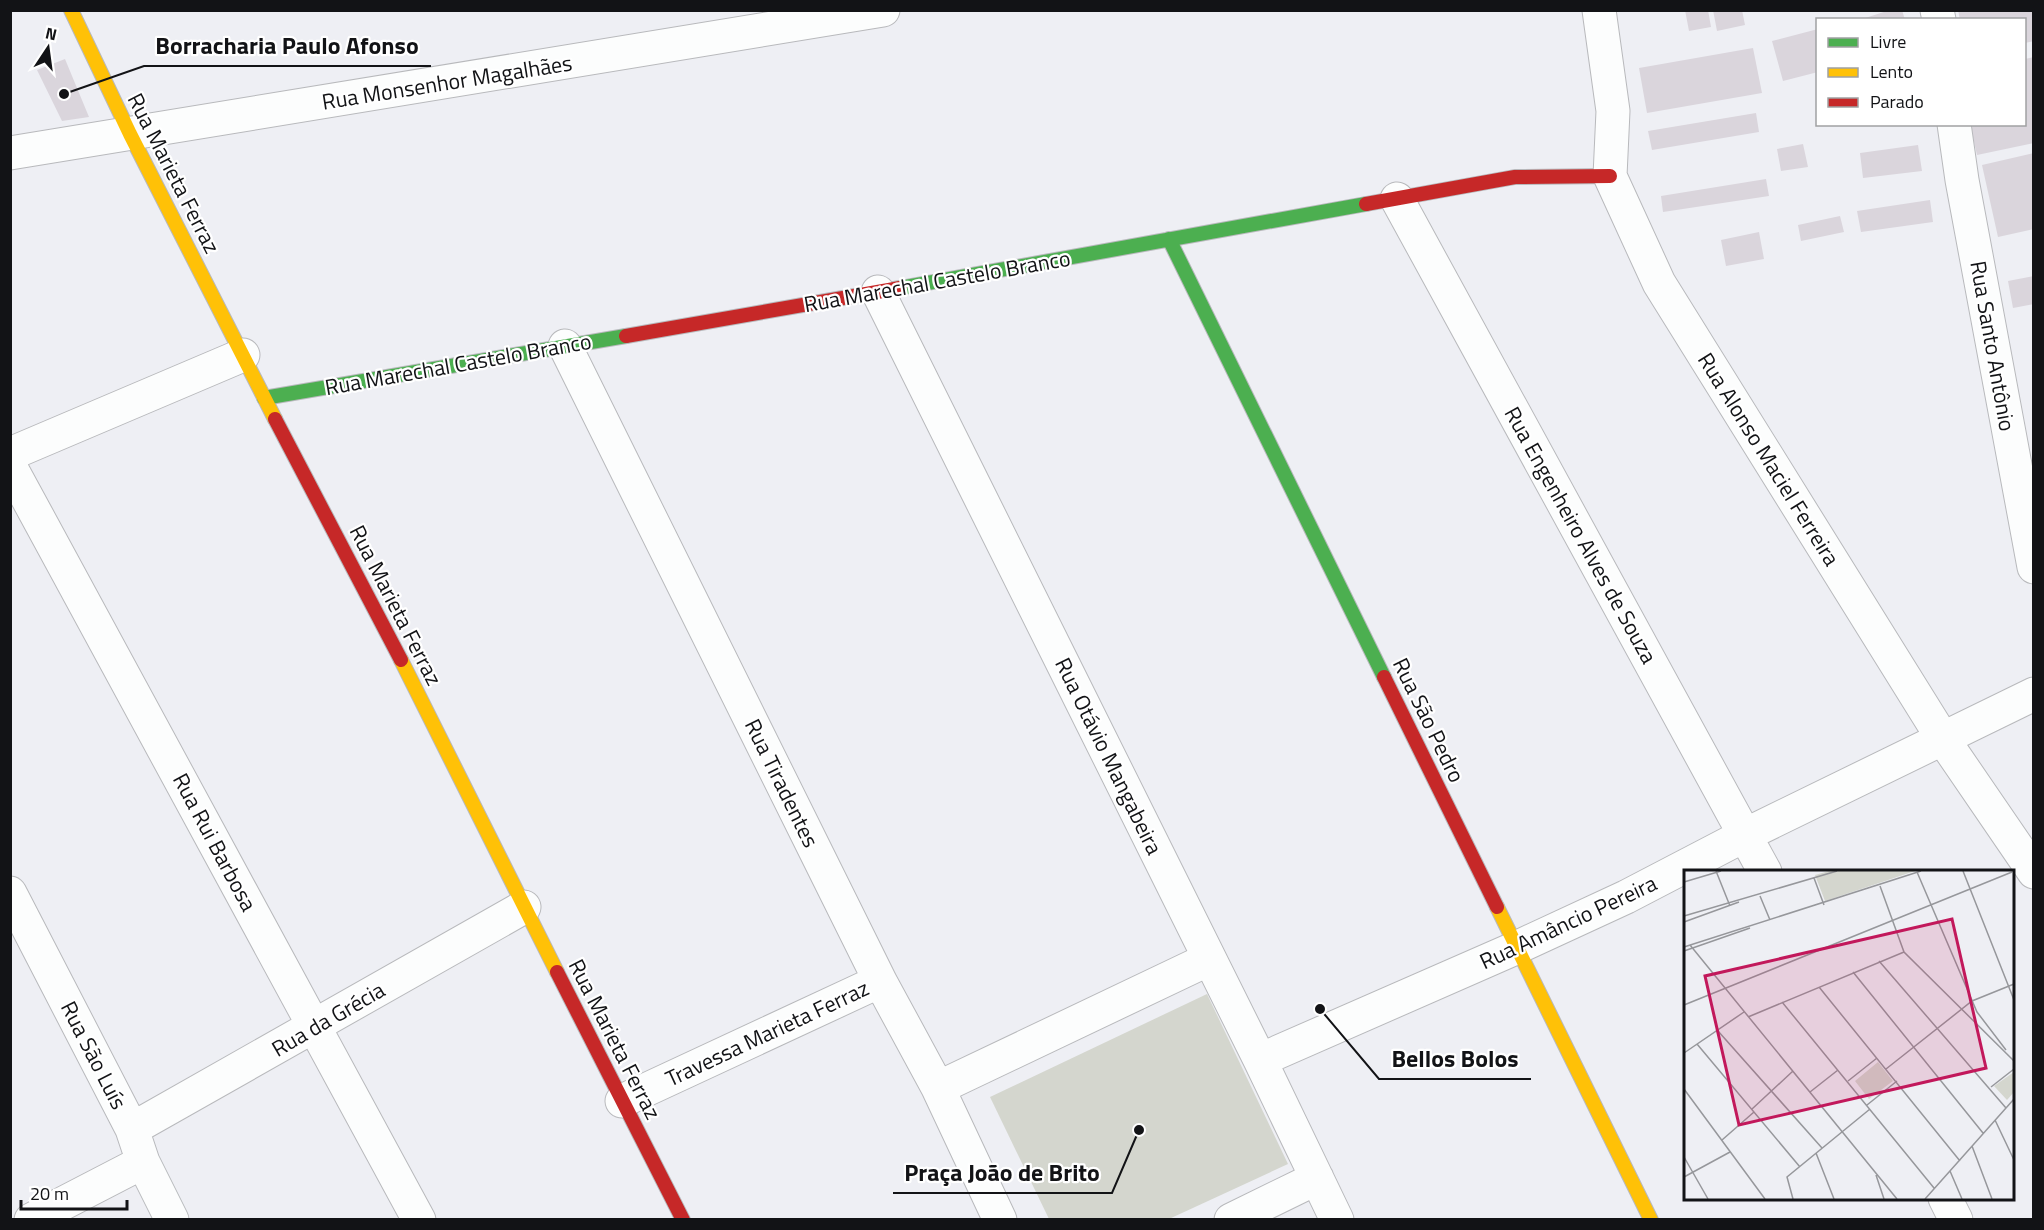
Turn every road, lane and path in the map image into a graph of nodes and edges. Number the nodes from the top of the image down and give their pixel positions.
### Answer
1 (71, 10) edge
2 (883, 10) edge
3 (1599, 10) edge
4 (1954, 126) edge
5 (130, 134) junction
6 (10, 153) edge
7 (1610, 176) junction
8 (1397, 200) junction
9 (1169, 239) junction
10 (878, 292) junction
11 (565, 346) junction
12 (243, 356) junction
13 (264, 398) junction
14 (10, 454) edge
15 (10, 466) edge
16 (2034, 567) edge
17 (2034, 694) edge
18 (1943, 739) junction
19 (1745, 835) junction
20 (1765, 870) edge
21 (2034, 872) edge
22 (10, 893) edge
23 (524, 908) junction
24 (1518, 946) junction
25 (1209, 959) junction
26 (880, 981) junction
27 (315, 1026) junction
28 (1260, 1060) junction
29 (938, 1088) junction
30 (622, 1101) junction
31 (132, 1129) junction
32 (143, 1162) junction
33 (1317, 1178) junction
34 (1946, 1200) edge
35 (31, 1220) edge
36 (172, 1220) edge
37 (419, 1220) edge
38 (682, 1220) edge
39 (1000, 1220) edge
40 (1231, 1220) edge
41 (1337, 1220) edge
42 (1651, 1220) edge
43 (1956, 1220) edge

1 - 5 street, Rua Marieta Ferraz
2 - 5 street, Rua Monsenhor Magalhães
3 - 7 street, Rua Alonso Maciel Ferreira
4 - 16 street, Rua Santo Antônio
5 - 6 street, Rua Monsenhor Magalhães
5 - 12 street, Rua Marieta Ferraz
7 - 8 street, Rua Marechal Castelo Branco
7 - 18 street, Rua Alonso Maciel Ferreira
8 - 9 street, Rua Marechal Castelo Branco
8 - 19 street, Rua Engenheiro Alves de Souza
9 - 10 street, Rua Marechal Castelo Branco
9 - 24 street, Rua São Pedro
10 - 11 street, Rua Marechal Castelo Branco
10 - 25 street, Rua Otávio Mangabeira
11 - 13 street, Rua Marechal Castelo Branco
11 - 26 street, Rua Tiradentes
12 - 13 street, Rua Marieta Ferraz
12 - 14 street
13 - 23 street, Rua Marieta Ferraz
15 - 27 street, Rua Rui Barbosa
17 - 18 street, Rua Amâncio Pereira
18 - 19 street, Rua Amâncio Pereira
18 - 21 street, Rua Alonso Maciel Ferreira
19 - 20 street, Rua Engenheiro Alves de Souza
19 - 24 street, Rua Amâncio Pereira
22 - 31 street, Rua São Luís
23 - 27 street, Rua da Grécia
23 - 30 street, Rua Marieta Ferraz
24 - 28 street, Rua Amâncio Pereira
24 - 42 street, Rua São Pedro
25 - 28 street, Rua Otávio Mangabeira
25 - 29 street
26 - 29 street, Rua Tiradentes
26 - 30 street, Travessa Marieta Ferraz
27 - 31 street, Rua da Grécia
27 - 37 street, Rua Rui Barbosa
28 - 33 street, Rua Otávio Mangabeira
29 - 39 street, Rua Tiradentes
30 - 38 street, Rua Marieta Ferraz
31 - 32 street, Rua São Luís
32 - 35 street
32 - 36 street, Rua São Luís
33 - 40 street
33 - 41 street, Rua Otávio Mangabeira
34 - 43 street

